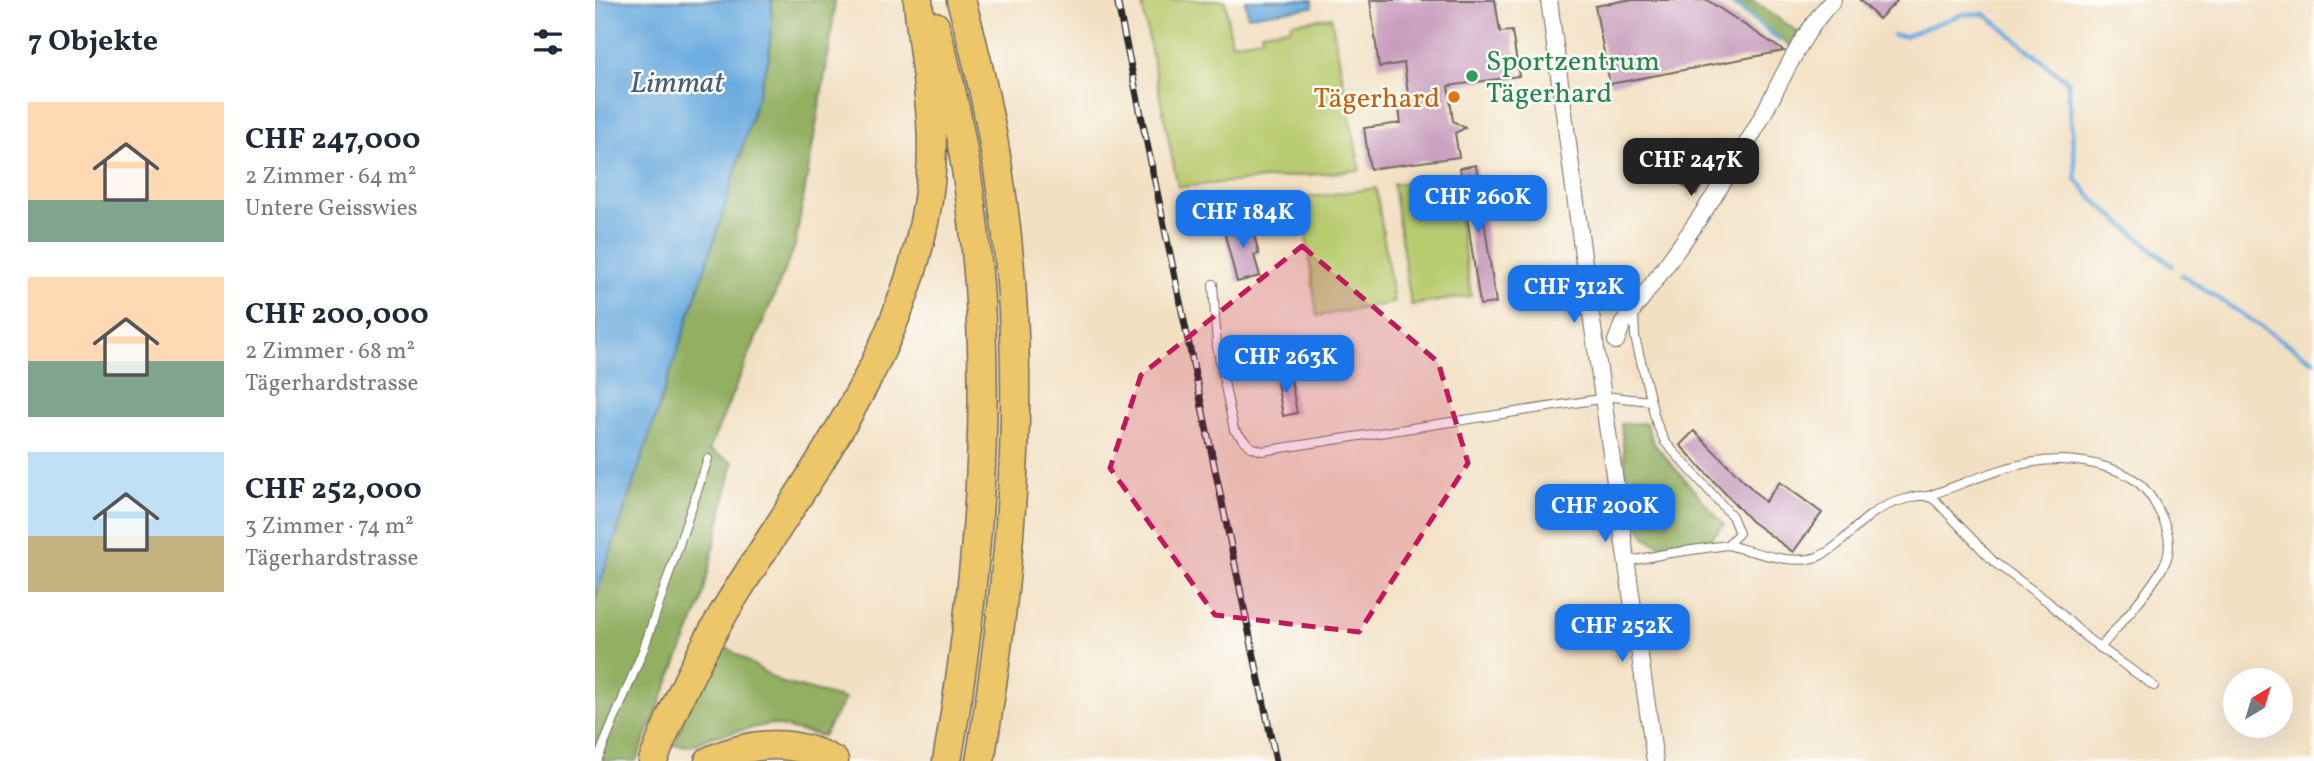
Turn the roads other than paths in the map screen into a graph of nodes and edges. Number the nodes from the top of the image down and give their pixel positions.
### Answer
1 (918, 0) edge
2 (928, 0) edge
3 (961, 0) edge
4 (1549, 0) edge
5 (1833, 0) edge
6 (1213, 285) dead end
7 (1634, 309) junction
8 (1616, 341) dead end
9 (1603, 399) junction
10 (1650, 401) junction
11 (708, 459) dead end
12 (1928, 496) junction
13 (1727, 545) junction
14 (1626, 563) junction
15 (2100, 648) junction
16 (2154, 686) dead end
17 (597, 761) edge
18 (653, 761) edge
19 (709, 761) edge
20 (834, 761) edge
21 (947, 761) edge
22 (980, 761) edge
23 (1655, 761) edge

1 - 18 highway
2 - 21 highway
3 - 22 highway
4 - 9 street
5 - 7 street
6 - 9 lane
7 - 8 street
7 - 10 lane
9 - 10 lane
9 - 14 street
10 - 13 lane
11 - 17 lane
12 - 13 lane
12 - 15 lane
12 - 15 lane
13 - 14 lane
14 - 23 street
15 - 16 lane
19 - 20 highway

